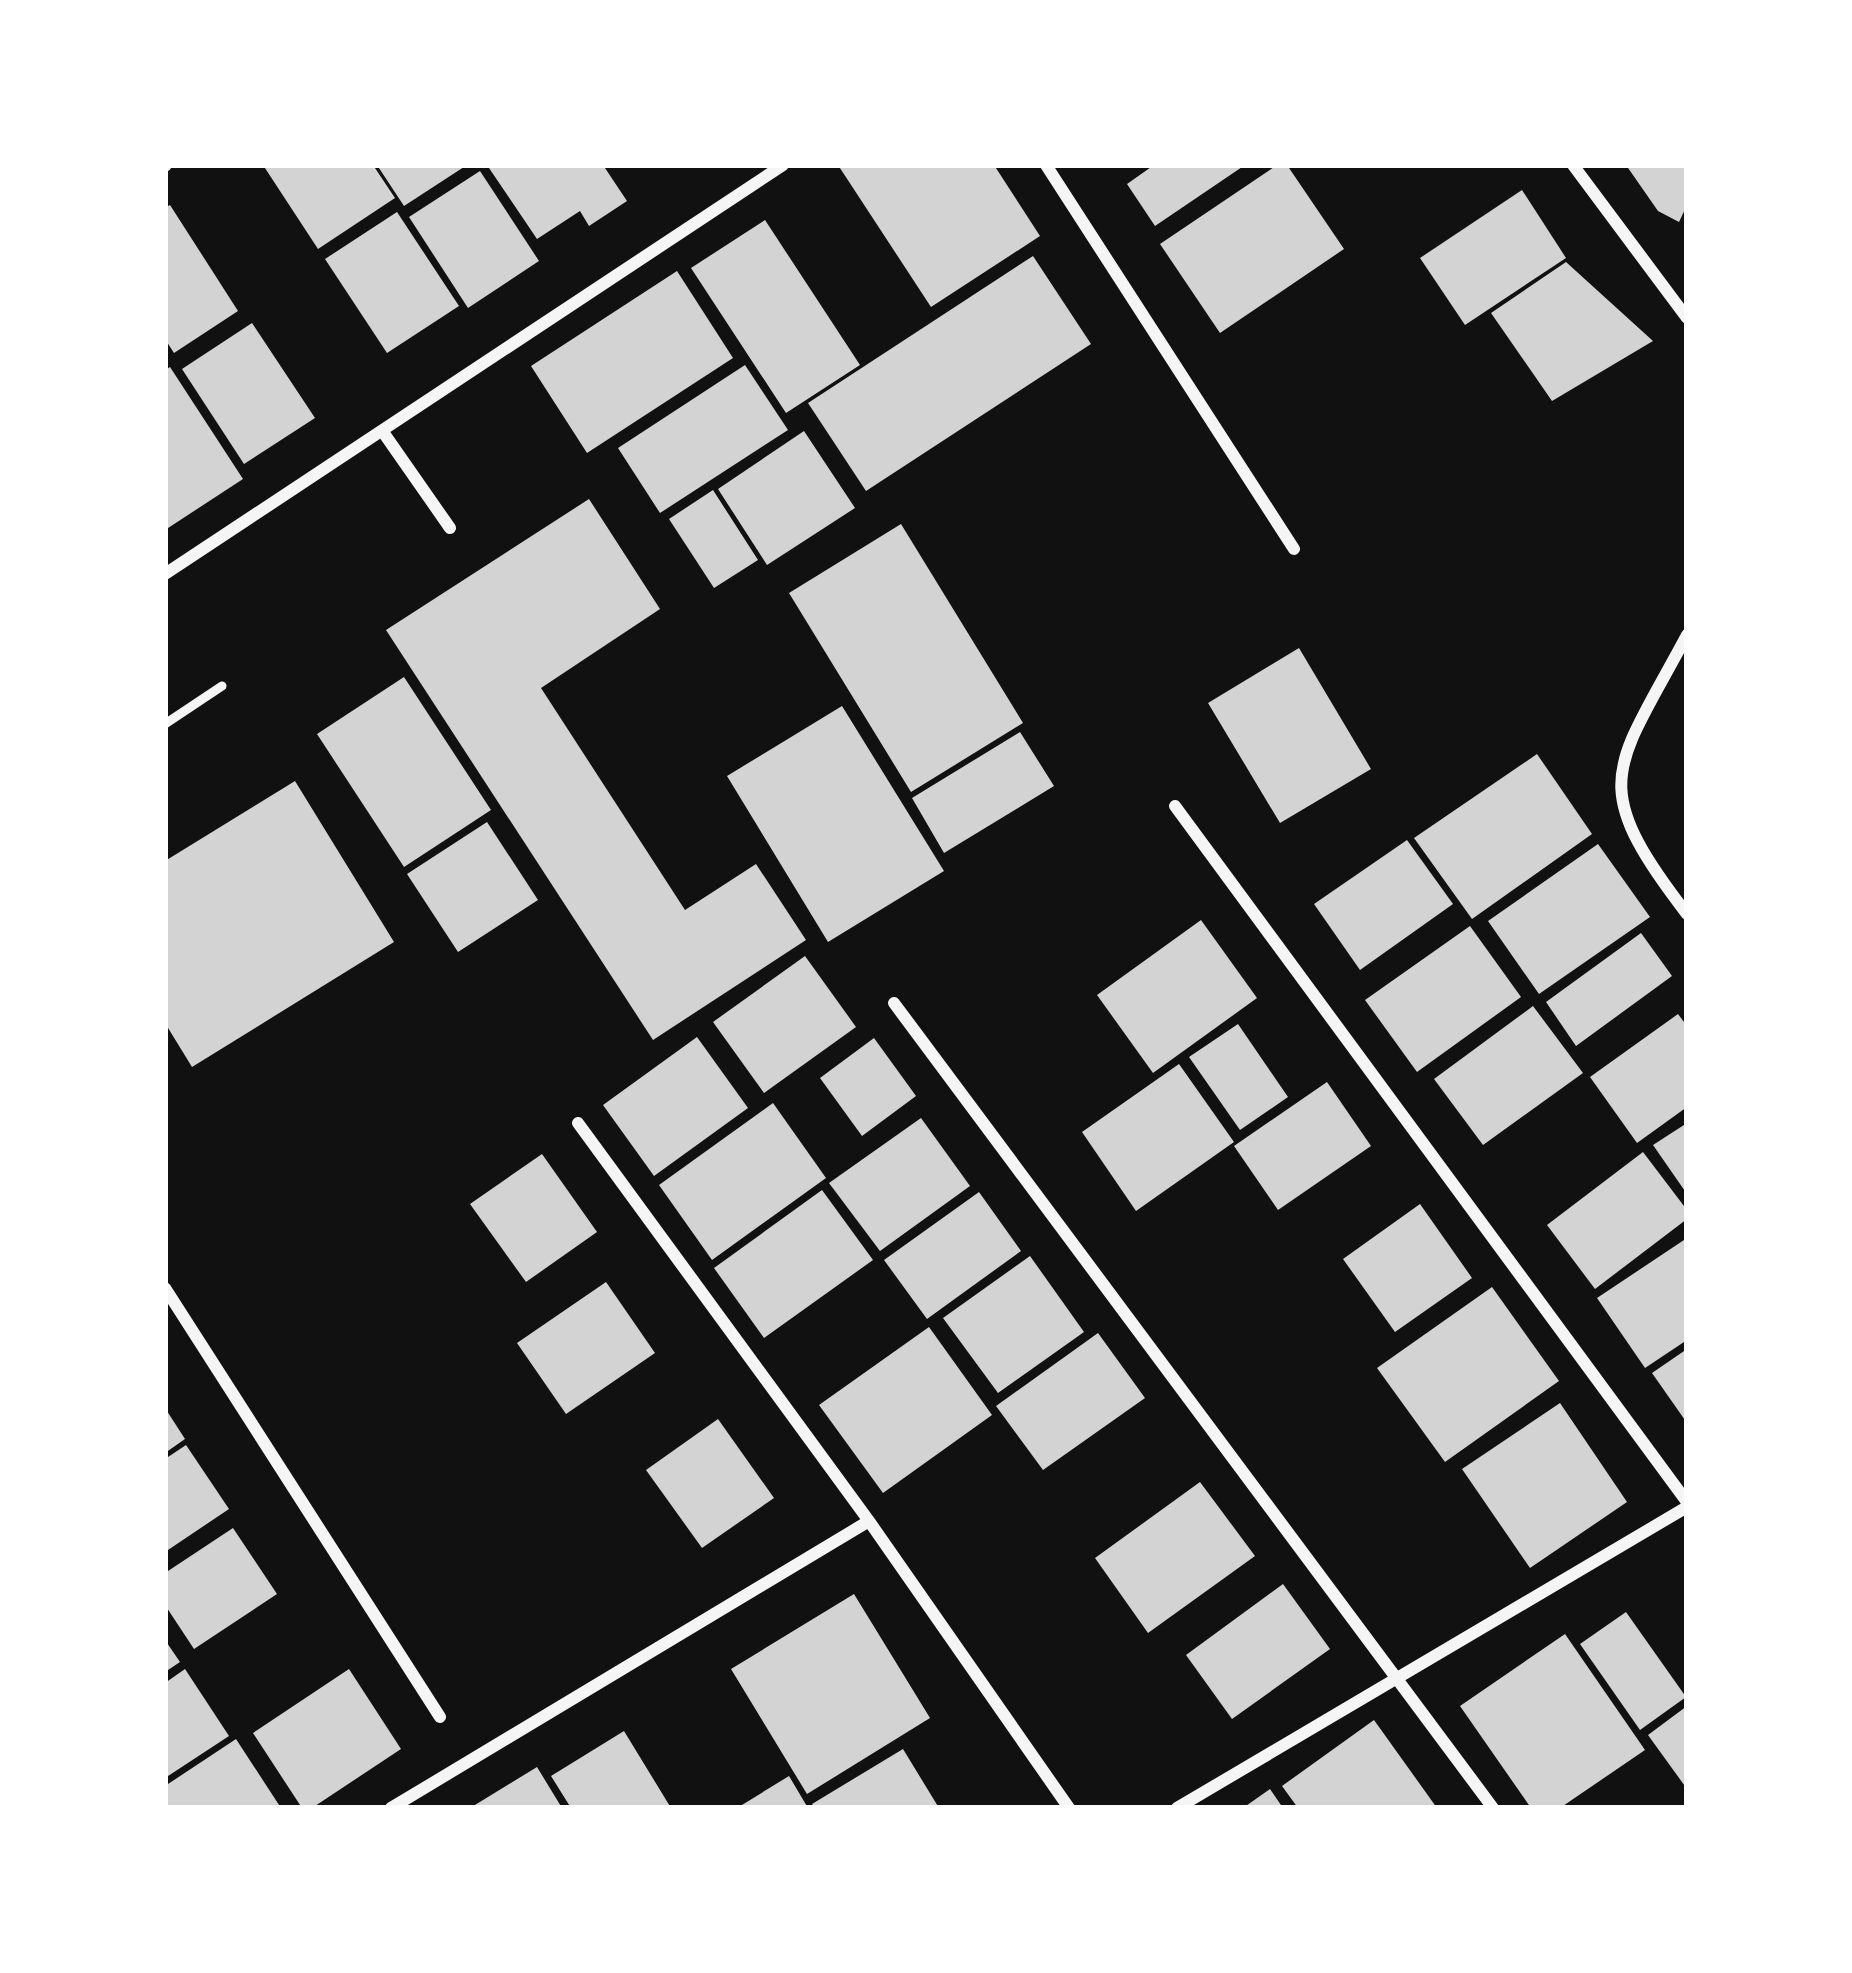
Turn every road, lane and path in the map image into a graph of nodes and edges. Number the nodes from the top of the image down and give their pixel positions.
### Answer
1 (783, 165) edge
2 (1046, 165) edge
3 (1573, 165) edge
4 (1687, 318) edge
5 (383, 432) junction
6 (450, 528) dead end
7 (1294, 549) dead end
8 (165, 574) edge
9 (1687, 635) edge
10 (222, 686) dead end
11 (165, 724) edge
12 (1175, 806) dead end
13 (1687, 914) edge
14 (893, 1003) dead end
15 (578, 1123) dead end
16 (165, 1288) edge
17 (1687, 1504) edge
18 (869, 1521) junction
19 (1395, 1675) junction
20 (440, 1717) dead end
21 (391, 1808) edge
22 (1069, 1808) edge
23 (1177, 1808) edge
24 (1493, 1808) edge

1 - 5 street
2 - 7 street
3 - 4 street
5 - 6 street
5 - 8 street
9 - 13 street
10 - 11 lane
12 - 17 street
14 - 19 street
15 - 18 street
16 - 20 street
17 - 19 street
18 - 21 street
18 - 22 street
19 - 23 street
19 - 24 street

